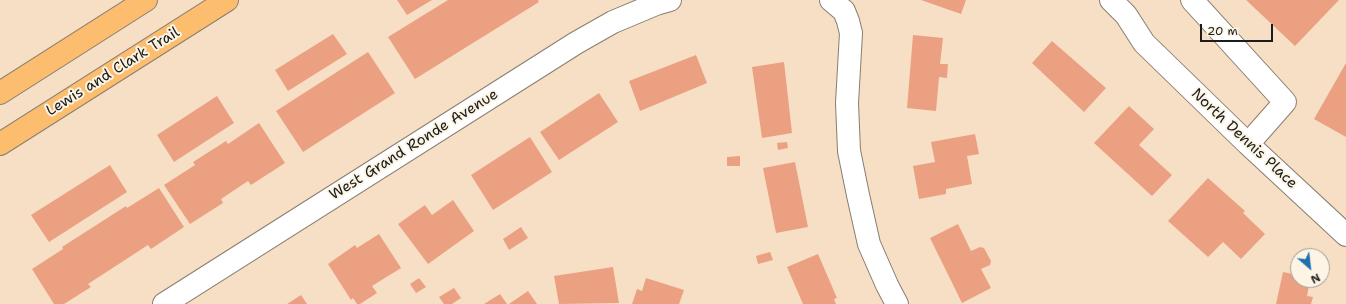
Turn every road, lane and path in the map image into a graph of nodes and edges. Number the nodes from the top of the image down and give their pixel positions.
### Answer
1 (146, 0) edge
2 (227, 0) edge
3 (670, 0) edge
4 (1111, 0) edge
5 (1192, 0) edge
6 (833, 2) edge
7 (0, 93) edge
8 (0, 144) edge
9 (1248, 144) junction
10 (1346, 235) edge
11 (164, 304) edge
12 (896, 304) edge

1 - 7 highway
2 - 8 highway, Lewis and Clark Trail
3 - 11 street, West Grand Ronde Avenue
4 - 9 street, North Dennis Place
5 - 9 street
6 - 12 street
9 - 10 street, North Dennis Place

